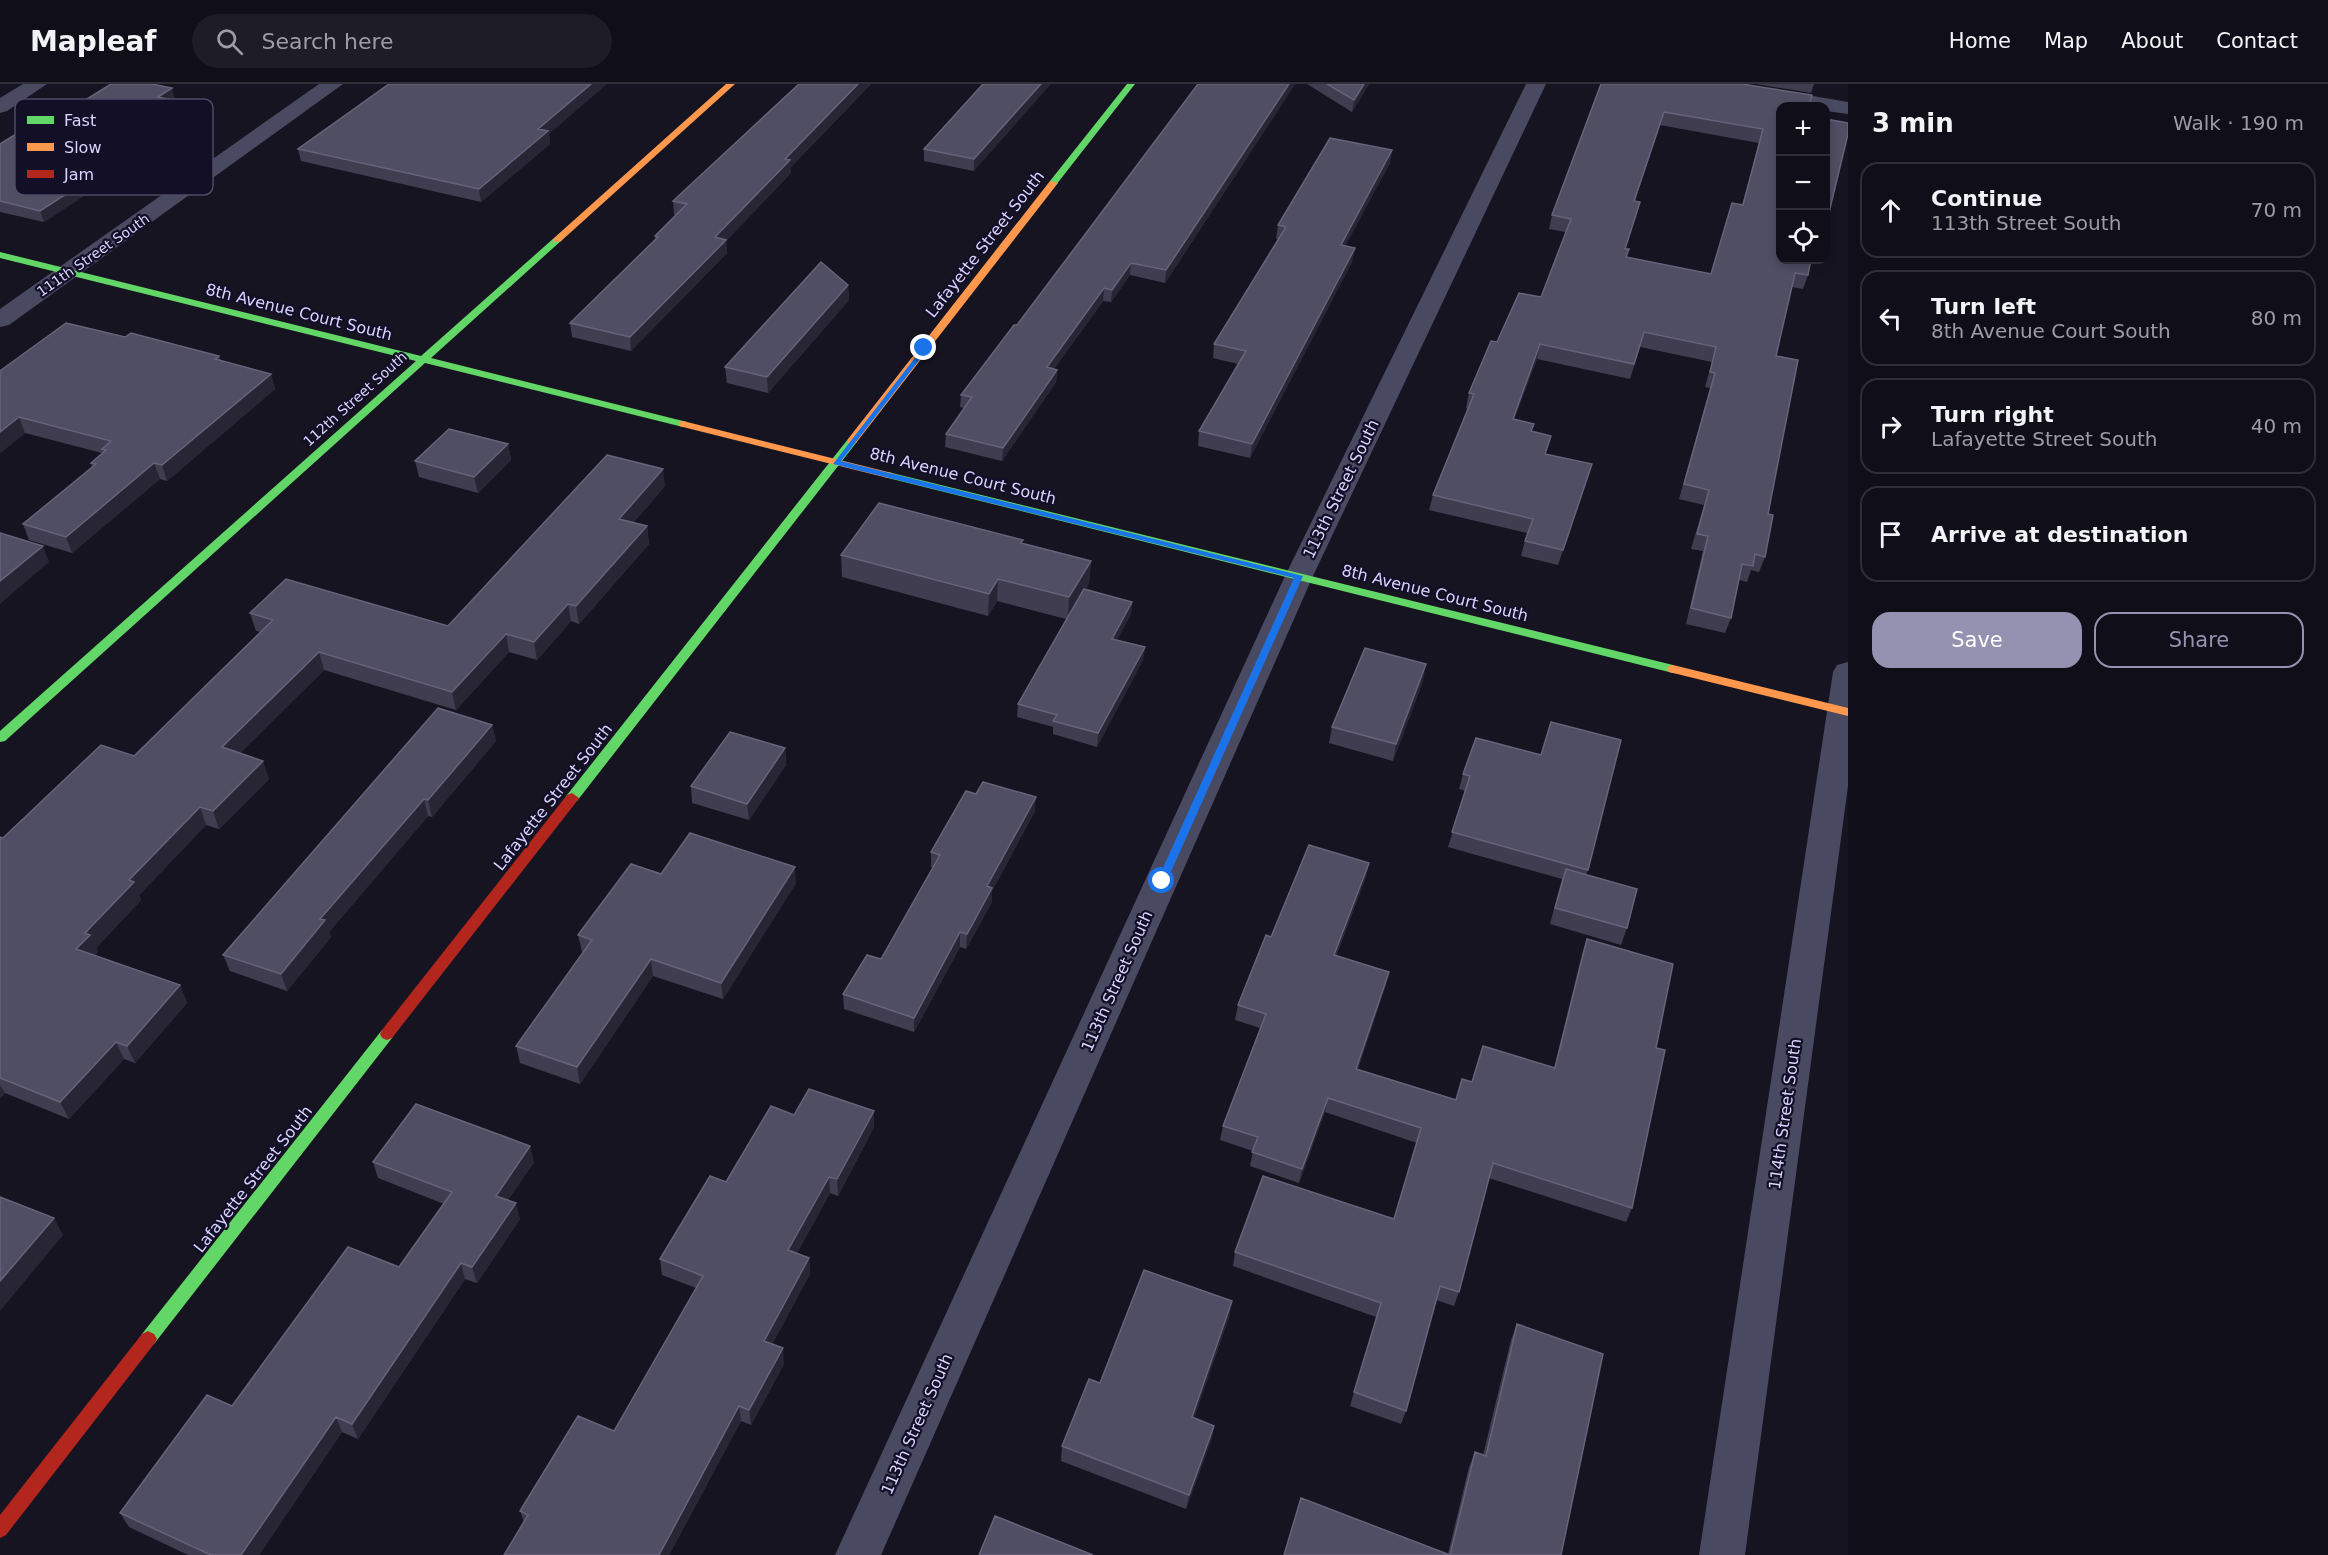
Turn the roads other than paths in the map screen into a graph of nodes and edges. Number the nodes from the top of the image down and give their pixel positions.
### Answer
1 (37, 84) edge
2 (333, 84) edge
3 (731, 84) edge
4 (1131, 84) edge
5 (1536, 84) edge
6 (1706, 84) edge
7 (0, 107) edge
8 (1848, 108) edge
9 (213, 169) edge
10 (177, 195) edge
11 (0, 255) edge
12 (69, 272) junction
13 (0, 320) edge
14 (423, 360) junction
15 (836, 462) junction
16 (1299, 576) junction
17 (1848, 672) edge
18 (1845, 711) edge
19 (0, 738) edge
20 (0, 1529) edge
21 (858, 1555) edge
22 (1722, 1555) edge

1 - 7 street
2 - 9 street, 111th Street South
3 - 14 street, 112th Street South
4 - 15 street, Lafayette Street South
5 - 16 street, 113th Street South
6 - 8 street
10 - 12 street, 111th Street South
11 - 12 street, 8th Avenue Court South
12 - 13 street, 111th Street South
12 - 14 street, 8th Avenue Court South
14 - 15 street, 8th Avenue Court South
14 - 19 street, 112th Street South
15 - 16 street, 8th Avenue Court South
15 - 20 street, Lafayette Street South
16 - 18 street, 8th Avenue Court South
16 - 21 street, 113th Street South
17 - 18 street, 114th Street South
18 - 22 street, 114th Street South

